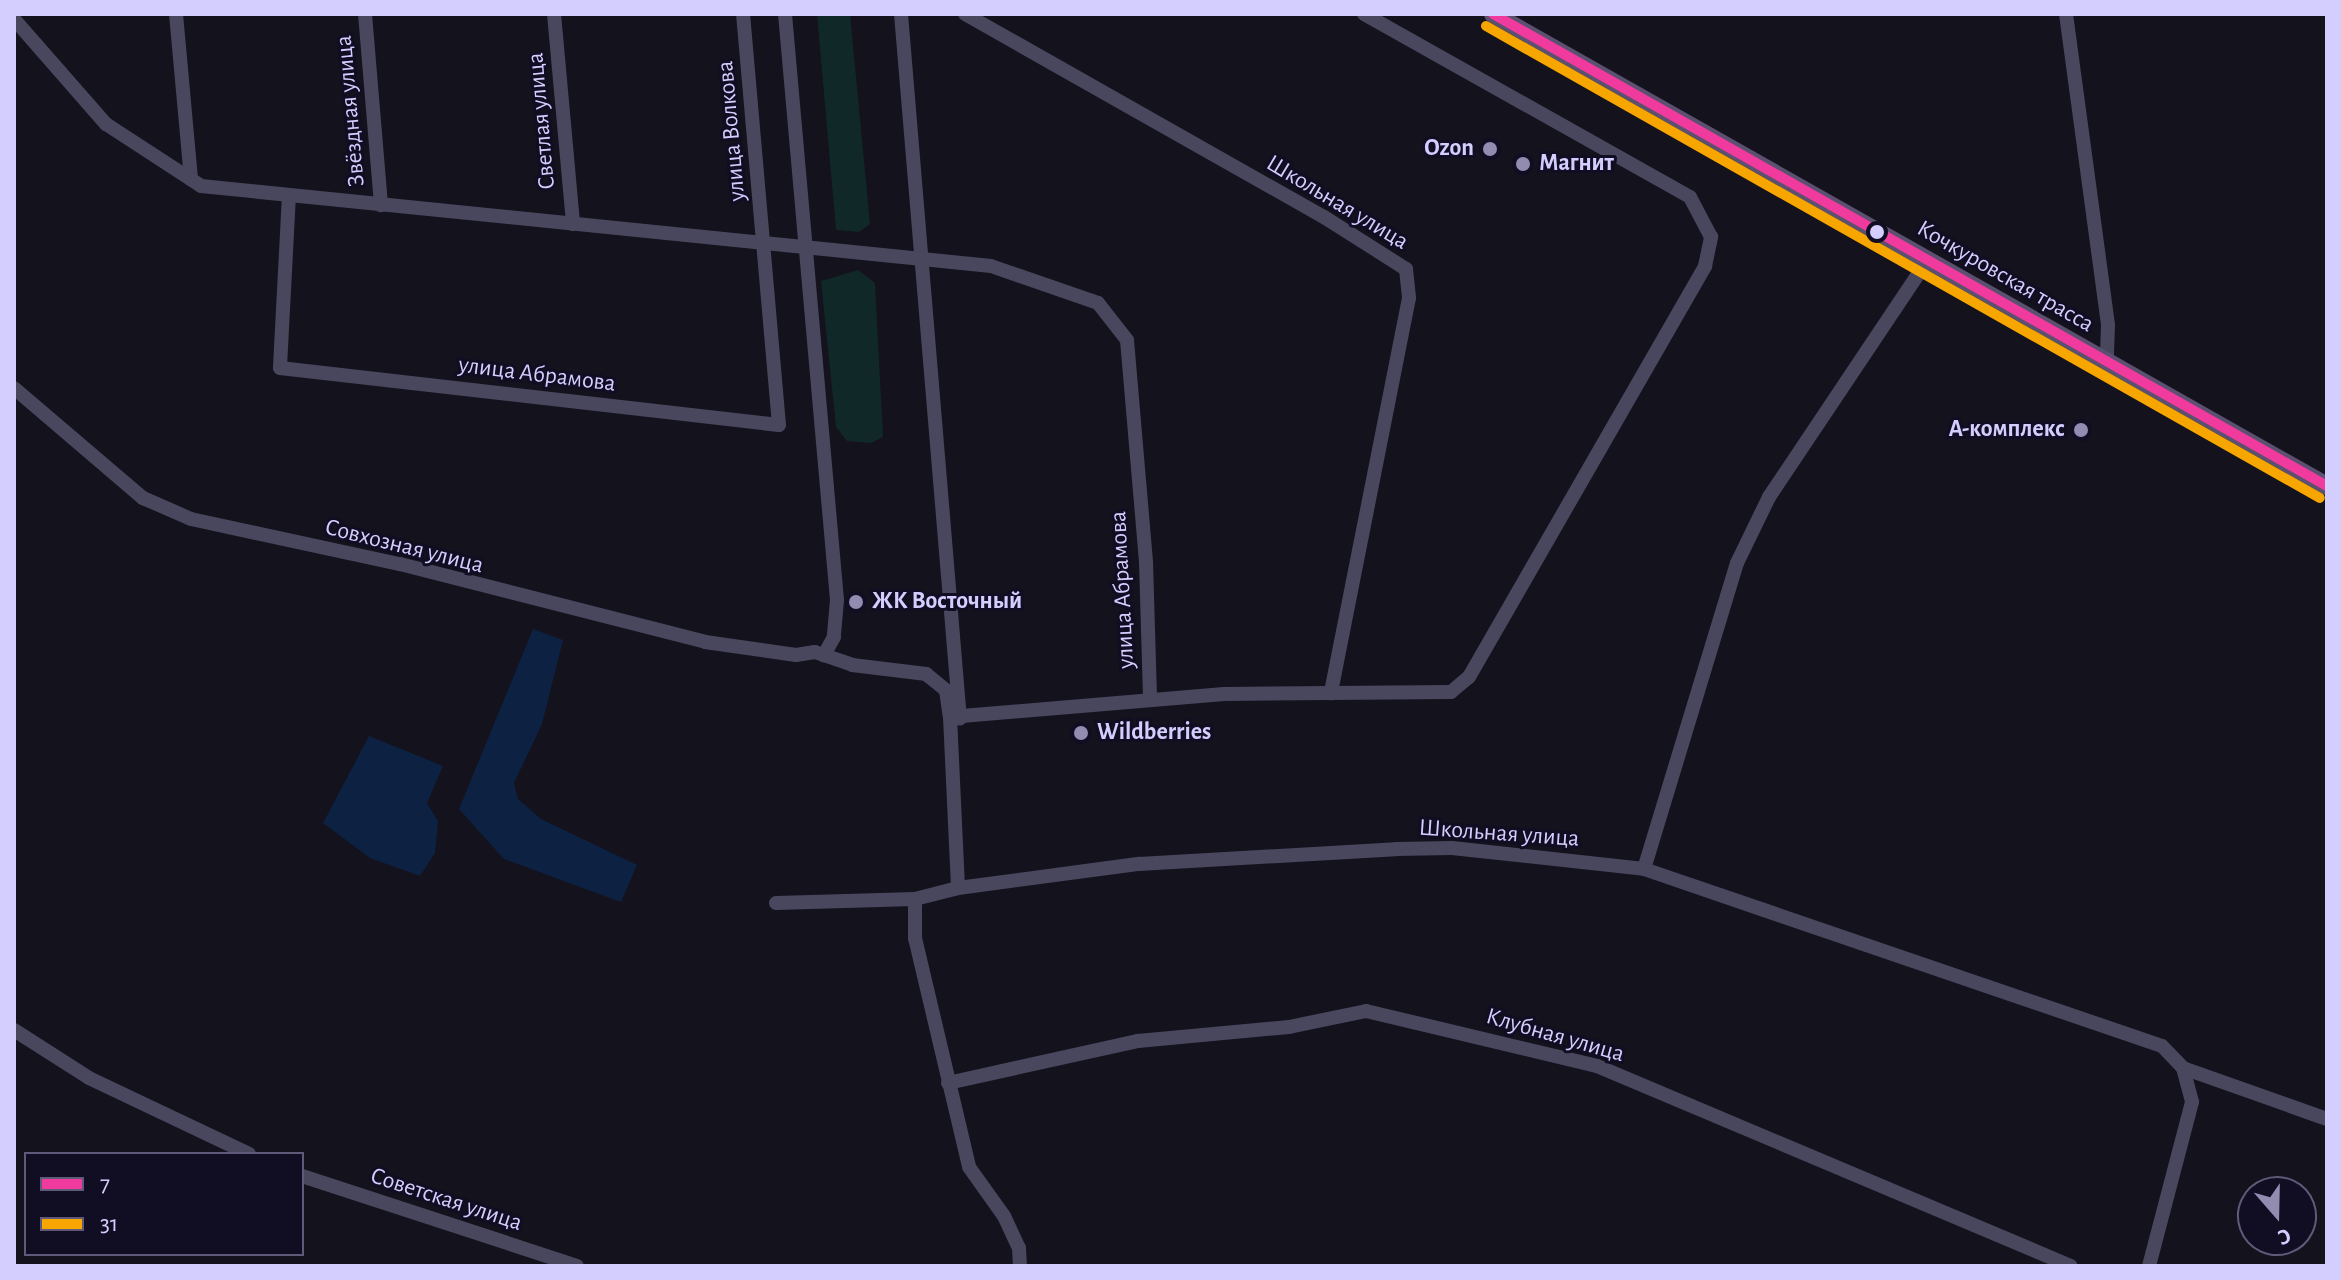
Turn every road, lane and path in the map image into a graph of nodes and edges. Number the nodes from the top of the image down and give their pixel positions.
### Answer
1 (176, 14) edge
2 (365, 14) edge
3 (554, 14) edge
4 (743, 14) edge
5 (785, 14) edge
6 (901, 14) edge
7 (965, 14) edge
8 (1364, 14) edge
9 (1493, 14) edge
10 (2066, 14) edge
11 (14, 19) edge
12 (191, 179) junction
13 (289, 195) junction
14 (381, 205) junction
15 (573, 224) junction
16 (764, 243) junction
17 (805, 248) junction
18 (924, 260) junction
19 (1927, 261) junction
20 (2107, 363) junction
21 (14, 388) edge
22 (2327, 486) edge
23 (824, 655) junction
24 (1331, 693) junction
25 (1150, 700) junction
26 (955, 718) junction
27 (1644, 869) junction
28 (958, 888) junction
29 (915, 899) junction
30 (776, 903) dead end
31 (14, 1030) edge
32 (2183, 1068) junction
33 (948, 1083) junction
34 (2327, 1119) edge
35 (245, 1152) edge
36 (304, 1177) edge
37 (577, 1266) edge
38 (1020, 1266) edge
39 (2071, 1266) edge
40 (2149, 1266) edge

1 - 12 street
2 - 14 street, Звёздная улица
3 - 15 street, Светлая улица
4 - 16 street, улица Волкова
5 - 17 street
6 - 18 street
7 - 24 street, Школьная улица
8 - 24 street
9 - 19 main road, Кочкуровская трасса
10 - 20 street
11 - 12 street, улица Абрамова
12 - 13 street, улица Абрамова
13 - 14 street, улица Абрамова
13 - 16 street, улица Абрамова
14 - 15 street, улица Абрамова
15 - 16 street, улица Абрамова
16 - 17 street, улица Абрамова
17 - 18 street, улица Абрамова
17 - 23 street
18 - 25 street, улица Абрамова
18 - 26 street
19 - 20 main road, Кочкуровская трасса
19 - 27 street
20 - 22 main road, Кочкуровская трасса
21 - 23 street, Совхозная улица
23 - 26 street, Совхозная улица
24 - 25 street
25 - 26 street
26 - 28 street
27 - 28 street, Школьная улица
27 - 32 street, Школьная улица
28 - 29 street, Школьная улица
29 - 30 street, Школьная улица
29 - 33 street
31 - 35 street
32 - 34 street, Школьная улица
32 - 40 street
33 - 38 street
33 - 39 street, Клубная улица
36 - 37 street, Советская улица

